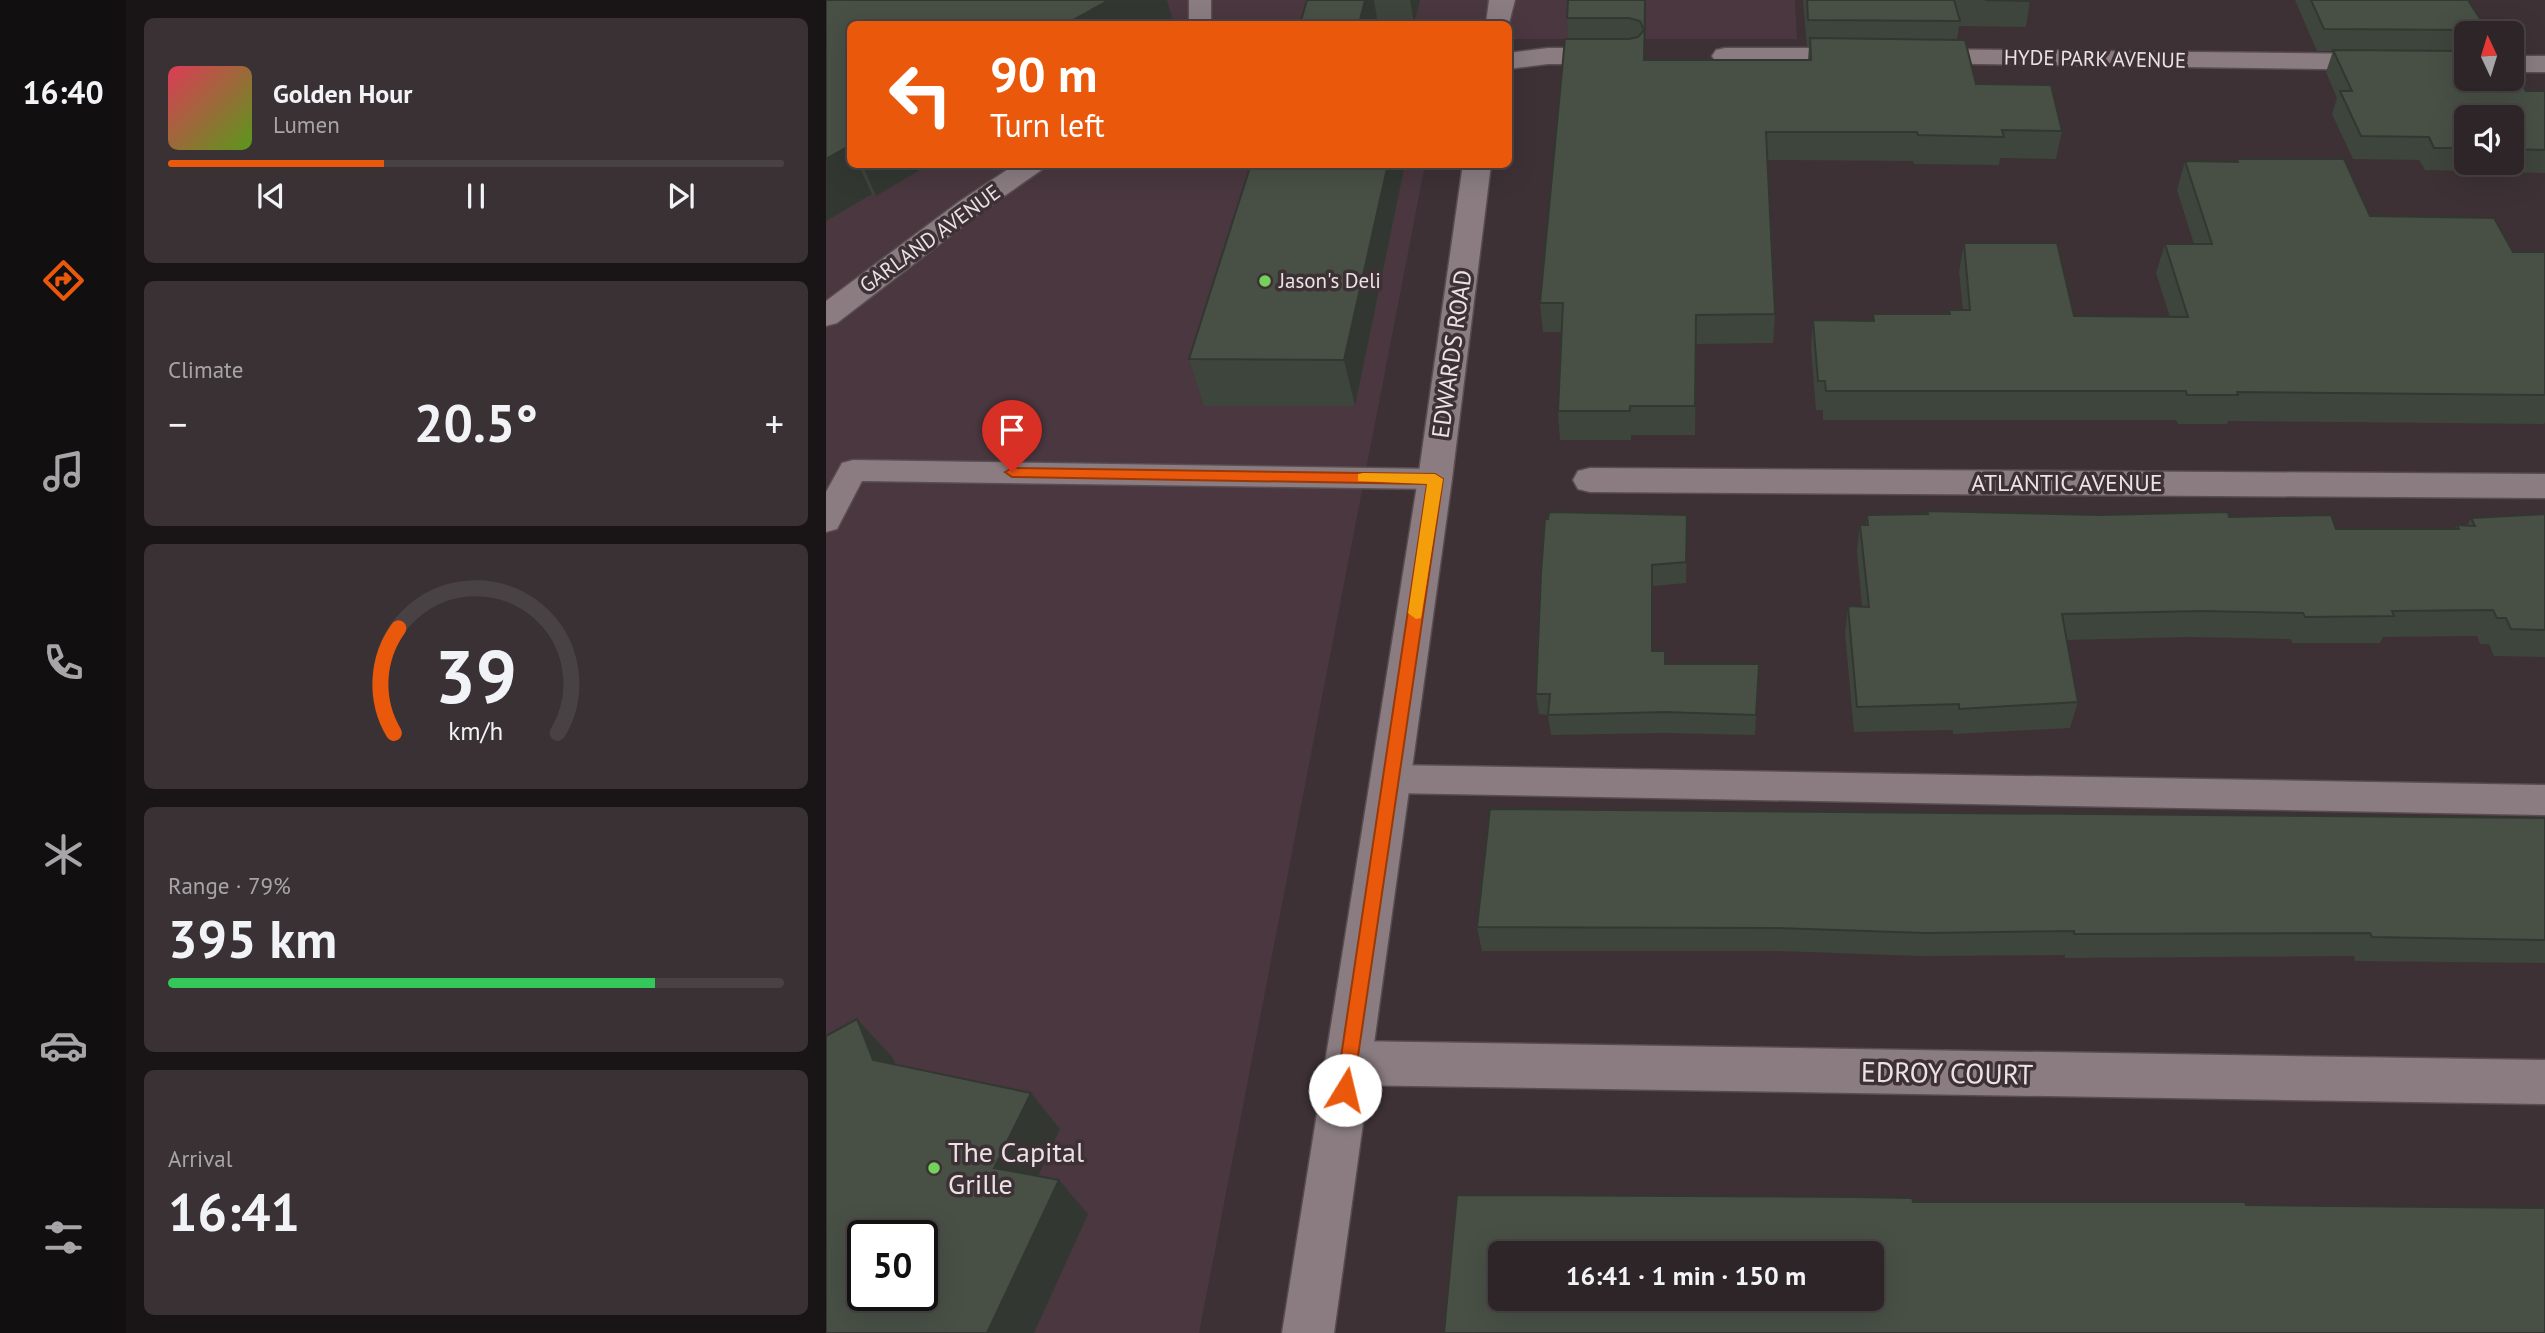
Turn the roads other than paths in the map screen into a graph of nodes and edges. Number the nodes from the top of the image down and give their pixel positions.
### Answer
1 (1200, 0) edge
2 (1502, 0) edge
3 (1200, 21) edge
4 (1498, 21) edge
5 (1629, 56) edge
6 (1725, 56) dead end
7 (1512, 61) edge
8 (2454, 63) edge
9 (2524, 64) edge
10 (2545, 64) edge
11 (1030, 168) edge
12 (1477, 168) edge
13 (826, 316) edge
14 (1435, 479) junction
15 (1590, 480) dead end
16 (2545, 486) edge
17 (826, 520) edge
18 (1391, 779) junction
19 (2545, 800) edge
20 (1350, 1063) junction
21 (2545, 1083) edge
22 (1308, 1333) edge

1 - 3 lane
2 - 4 street
5 - 7 street
6 - 8 street, HYDE PARK AVENUE
9 - 10 street
11 - 13 street, GARLAND AVENUE
12 - 14 street, EDWARDS ROAD
14 - 17 lane
14 - 18 street, EDWARDS ROAD
15 - 16 street, ATLANTIC AVENUE
18 - 19 lane
18 - 20 street, EDWARDS ROAD
20 - 21 street, EDROY COURT
20 - 22 street, EDWARDS ROAD

